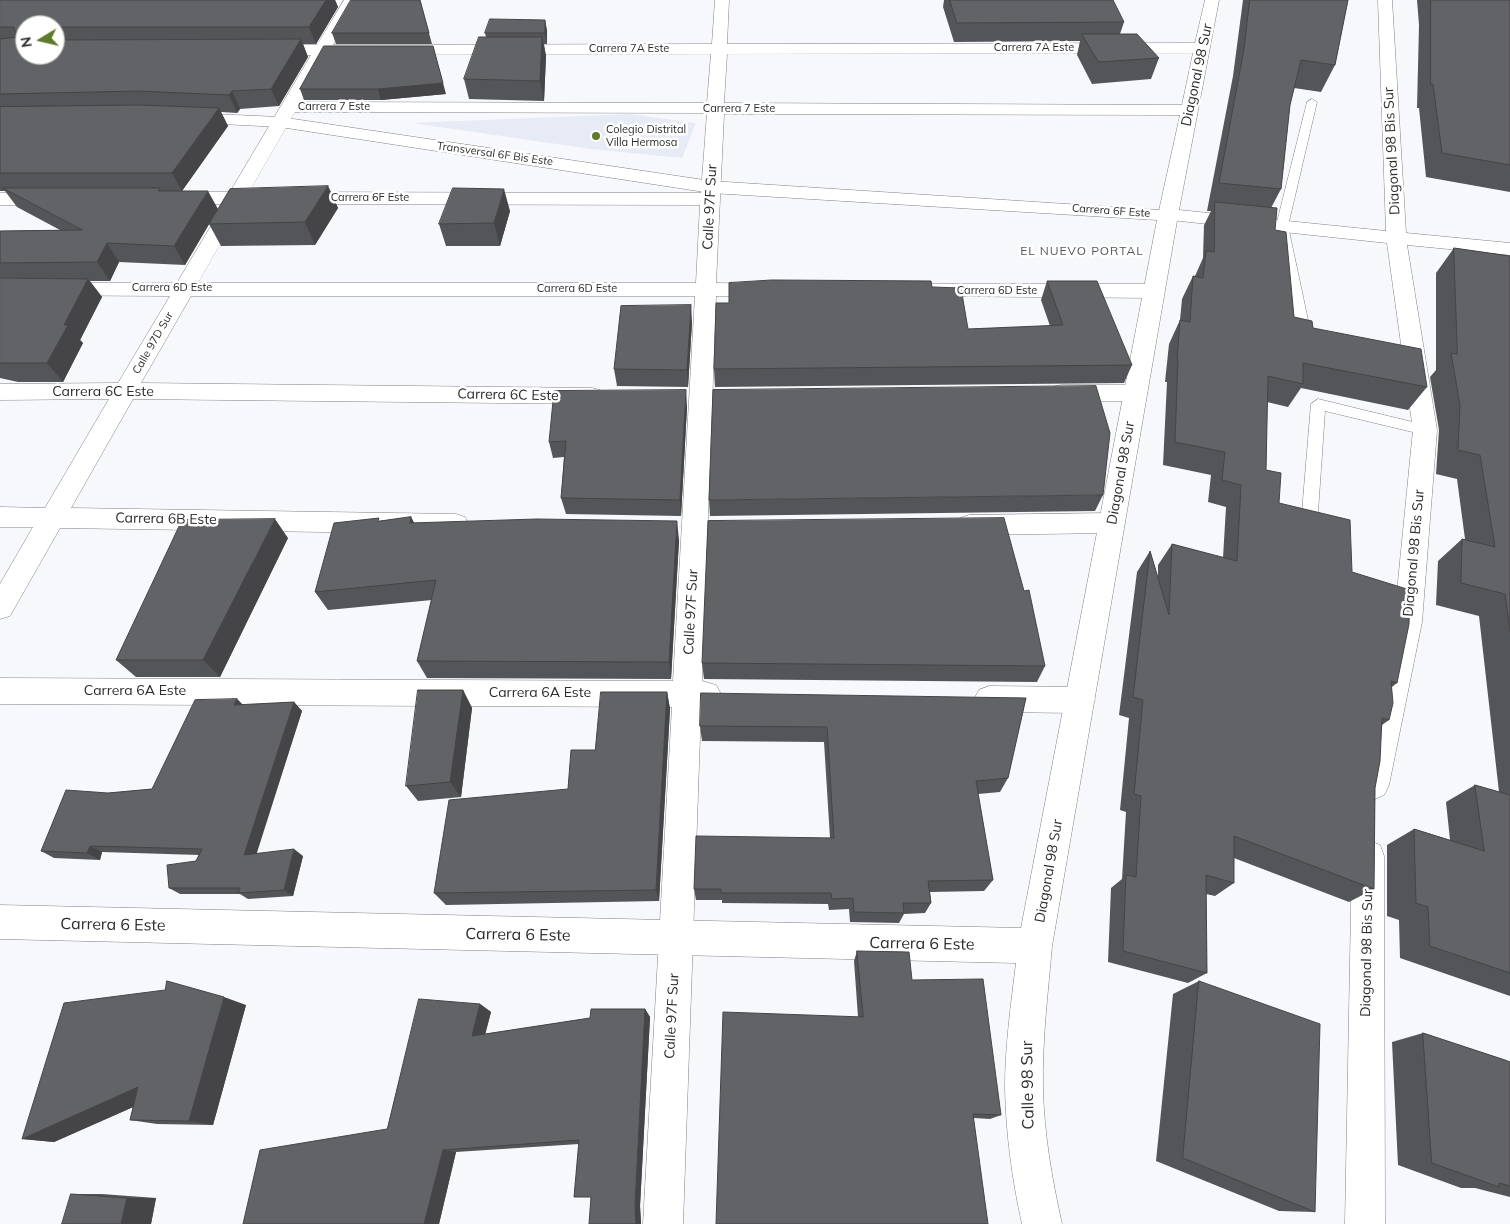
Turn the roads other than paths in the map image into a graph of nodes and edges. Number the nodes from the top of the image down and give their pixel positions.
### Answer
1 (351, 0) edge
2 (722, 0) edge
3 (1212, 0) edge
4 (1385, 0) edge
5 (1124, 32) edge
6 (1132, 48) junction
7 (1202, 48) junction
8 (719, 49) junction
9 (252, 50) edge
10 (322, 50) junction
11 (1312, 102) dead end
12 (715, 108) junction
13 (1189, 110) junction
14 (284, 115) junction
15 (175, 117) edge
16 (710, 193) junction
17 (236, 197) junction
18 (69, 198) edge
19 (157, 198) edge
20 (0, 199) edge
21 (1168, 215) junction
22 (1282, 226) junction
23 (1396, 238) junction
24 (1510, 249) edge
25 (0, 288) edge
26 (184, 288) junction
27 (706, 289) junction
28 (785, 290) edge
29 (905, 290) edge
30 (1154, 291) junction
31 (1321, 346) edge
32 (125, 391) junction
33 (0, 392) edge
34 (1136, 392) junction
35 (1037, 394) edge
36 (611, 396) edge
37 (1425, 430) junction
38 (1310, 512) edge
39 (0, 517) edge
40 (52, 517) junction
41 (1112, 523) junction
42 (477, 524) edge
43 (943, 525) edge
44 (0, 608) edge
45 (0, 691) edge
46 (687, 694) junction
47 (736, 695) edge
48 (962, 698) edge
49 (1080, 700) junction
50 (0, 922) edge
51 (676, 938) junction
52 (1035, 946) junction
53 (662, 1224) edge
54 (1042, 1224) edge
55 (1365, 1224) edge

1 - 10 street, Calle 97D Sur
2 - 8 street, Calle 97F Sur
3 - 7 street, Diagonal 98 Sur
4 - 23 street, Diagonal 98 Bis Sur
5 - 6 street
6 - 7 street, Carrera 7A Este
6 - 8 street, Carrera 7A Este
7 - 13 street, Diagonal 98 Sur
8 - 10 street, Carrera 7A Este
8 - 12 street, Calle 97F Sur
9 - 10 street, Carrera 7A Este
10 - 14 street, Calle 97D Sur
11 - 22 lane
12 - 13 street, Carrera 7 Este
12 - 14 street, Carrera 7 Este
12 - 16 street, Calle 97F Sur
13 - 21 street, Diagonal 98 Sur
14 - 15 street, Carrera 7 Este
14 - 16 street, Transversal 6F Bis Este
14 - 17 street, Calle 97D Sur
16 - 17 street, Carrera 6F Este
16 - 21 street, Carrera 6F Este
16 - 27 street, Calle 97F Sur
17 - 19 street, Carrera 6F Este
17 - 26 street, Calle 97D Sur
18 - 20 street
21 - 22 street, Carrera 6F Este
21 - 30 street, Diagonal 98 Sur
22 - 23 street, Carrera 6F Este
22 - 31 lane
23 - 24 street, Carrera 6F Este
23 - 37 street, Diagonal 98 Bis Sur
25 - 26 street, Carrera 6D Este
26 - 27 street, Carrera 6D Este
26 - 32 street, Calle 97D Sur
27 - 28 street, Carrera 6D Este
27 - 46 street, Calle 97F Sur
29 - 30 street, Carrera 6D Este
30 - 34 street, Diagonal 98 Sur
32 - 33 street, Carrera 6C Este
32 - 36 street, Carrera 6C Este
32 - 40 street, Calle 97D Sur
34 - 35 street
34 - 41 street, Diagonal 98 Sur
37 - 38 lane
37 - 55 street, Diagonal 98 Bis Sur
39 - 40 street, Carrera 6B Este
40 - 42 street, Carrera 6B Este
40 - 44 street, Calle 97D Sur
41 - 43 street
41 - 49 street, Diagonal 98 Sur
45 - 46 street, Carrera 6A Este
46 - 47 street, Carrera 6A Este
46 - 51 street, Calle 97F Sur
48 - 49 street
49 - 52 street, Diagonal 98 Sur
50 - 51 street, Carrera 6 Este
51 - 52 street, Carrera 6 Este
51 - 53 street, Calle 97F Sur
52 - 54 street, Calle 98 Sur

